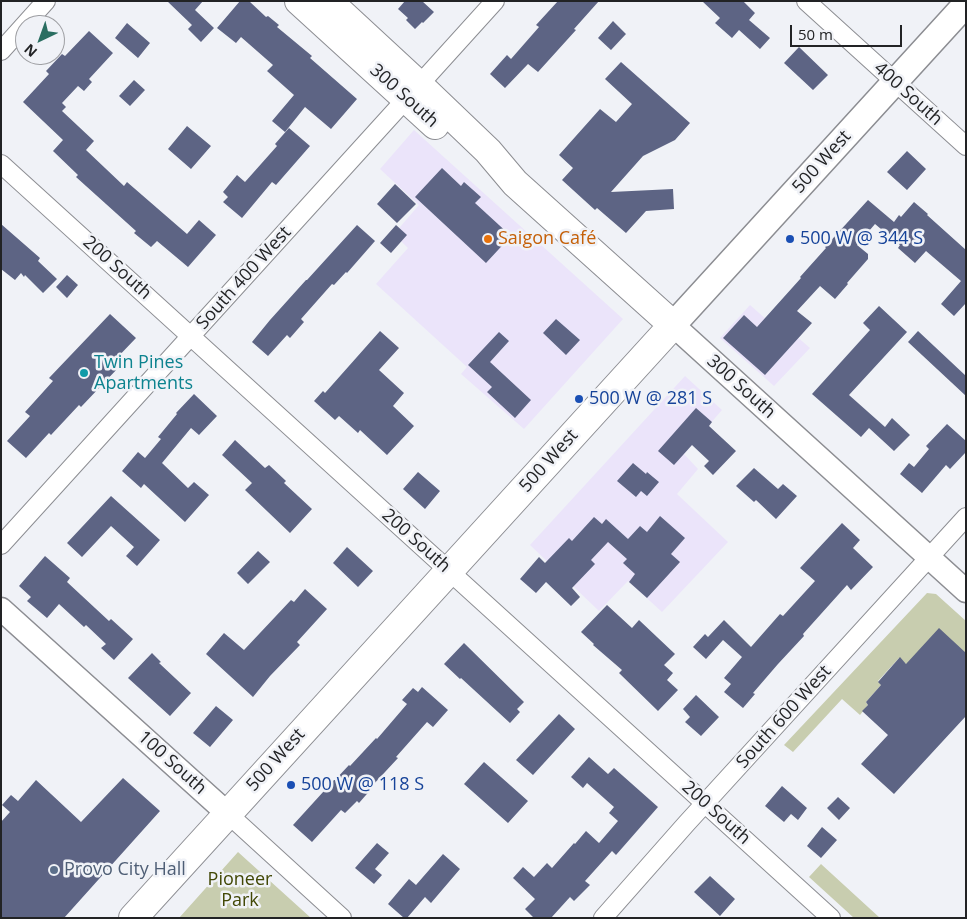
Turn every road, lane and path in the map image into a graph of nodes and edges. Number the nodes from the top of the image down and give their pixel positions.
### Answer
1 (46, 1) edge
2 (299, 1) edge
3 (328, 1) edge
4 (495, 1) edge
5 (806, 1) edge
6 (966, 4) edge
7 (1, 51) edge
8 (895, 82) junction
9 (413, 92) junction
10 (966, 146) edge
11 (1, 164) edge
12 (673, 325) junction
13 (191, 336) junction
14 (966, 517) edge
15 (1, 546) edge
16 (929, 558) junction
17 (449, 570) junction
18 (966, 591) edge
19 (1, 609) edge
20 (706, 803) junction
21 (227, 814) junction
22 (133, 918) edge
23 (342, 918) edge
24 (603, 918) edge
25 (831, 918) edge

1 - 7 street
2 - 9 main road, 300 South
3 - 9 main road, 300 South
4 - 9 street, South 400 West
5 - 8 street, 400 South
6 - 8 main road, 500 West
8 - 10 street, 400 South
8 - 12 main road, 500 West
9 - 12 main road, 300 South
9 - 13 street, South 400 West
11 - 13 street, 200 South
12 - 16 street, 300 South
12 - 17 main road, 500 West
13 - 15 street, South 400 West
13 - 17 street, 200 South
14 - 16 street, South 600 West
16 - 18 street, 300 South
16 - 20 street, South 600 West
17 - 20 street, 200 South
17 - 21 main road, 500 West
19 - 21 street, 100 South
20 - 24 street, South 600 West
20 - 25 street, 200 South
21 - 22 main road, 500 West
21 - 23 street, 100 South

